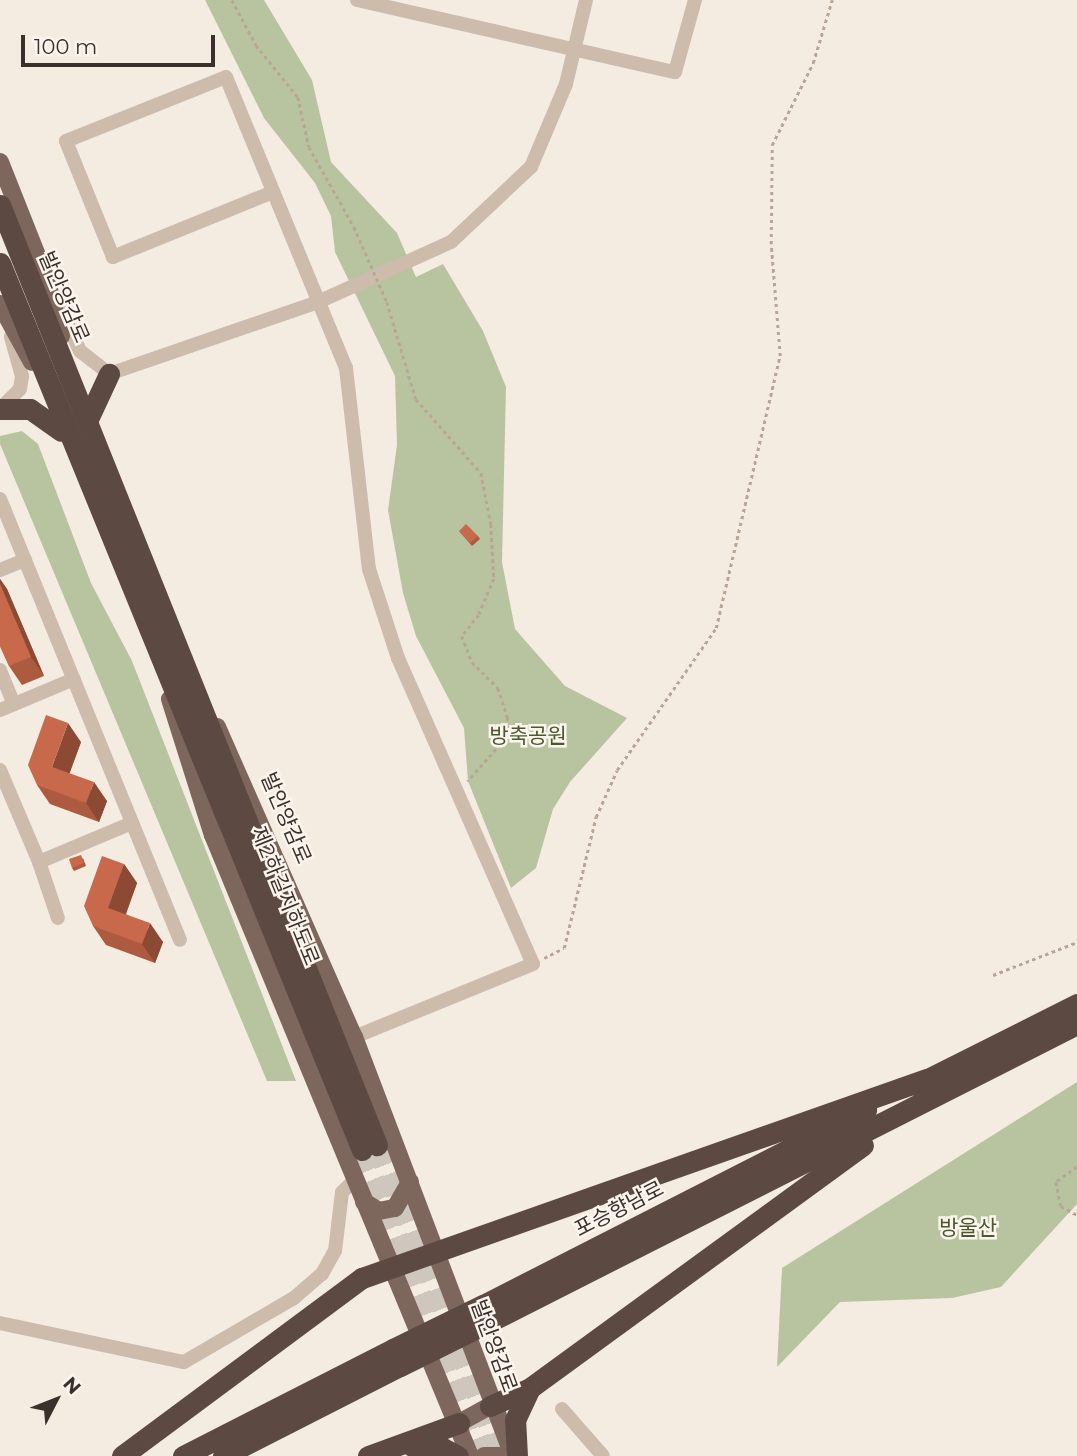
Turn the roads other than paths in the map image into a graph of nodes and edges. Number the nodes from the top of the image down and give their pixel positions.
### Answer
1 (357, 0) edge
2 (586, 0) edge
3 (695, 0) edge
4 (573, 49) junction
5 (0, 162) edge
6 (273, 192) junction
7 (0, 205) edge
8 (0, 263) edge
9 (46, 278) junction
10 (318, 302) junction
11 (0, 304) edge
12 (0, 312) edge
13 (68, 367) junction
14 (109, 374) junction
15 (46, 387) junction
16 (1, 409) edge
17 (88, 419) junction
18 (66, 436) junction
19 (0, 499) edge
20 (25, 560) junction
21 (0, 570) edge
22 (161, 662) junction
23 (0, 670) edge
24 (74, 679) junction
25 (193, 688) junction
26 (7, 707) edge
27 (0, 770) edge
28 (132, 823) junction
29 (39, 862) junction
30 (58, 918) dead end
31 (180, 940) dead end
32 (1077, 1004) edge
33 (1077, 1024) edge
34 (354, 1037) junction
35 (926, 1080) junction
36 (911, 1110) junction
37 (356, 1179) junction
38 (410, 1182) junction
39 (364, 1202) junction
40 (432, 1249) junction
41 (393, 1265) junction
42 (487, 1313) junction
43 (0, 1323) edge
44 (397, 1358) junction
45 (530, 1388) junction
46 (490, 1406) junction
47 (562, 1409) dead end
48 (459, 1423) junction
49 (400, 1447) junction
50 (122, 1456) edge
51 (183, 1456) edge
52 (223, 1456) edge
53 (368, 1456) edge
54 (458, 1456) edge
55 (470, 1456) edge
56 (484, 1456) edge
57 (507, 1456) edge
58 (515, 1456) edge
59 (603, 1456) edge

1 - 4 street
2 - 4 street
3 - 4 street
4 - 10 street
5 - 9 main road
6 - 6 street
6 - 10 street
7 - 13 highway, 발안양감로
8 - 15 highway
9 - 13 main road
9 - 14 street
10 - 14 street
10 - 34 street
11 - 15 main road
12 - 16 street
13 - 17 highway, 발안양감로
14 - 17 highway
15 - 18 highway
16 - 18 highway
17 - 25 highway, 발안양감로
18 - 22 highway
19 - 20 street
20 - 21 street
20 - 24 street
22 - 25 highway, 제2하길지하도로
22 - 37 main road
23 - 26 street
24 - 26 street
24 - 28 street
25 - 34 main road, 발안양감로
27 - 29 street
28 - 29 street
28 - 31 street
29 - 30 street
32 - 35 highway, 포승향남로
33 - 36 highway, 포승향남로
34 - 38 main road, 발안양감로
35 - 40 highway
35 - 42 highway, 포승향남로
36 - 42 highway, 포승향남로
36 - 45 highway
37 - 39 main road
37 - 43 street
38 - 39 main road
38 - 40 main road, 발안양감로
39 - 41 main road
40 - 41 highway
40 - 46 main road, 발안양감로
41 - 48 main road
41 - 50 highway
42 - 44 highway, 포승향남로, bridge
44 - 51 highway, 포승향남로
44 - 52 highway, 포승향남로
45 - 46 highway
45 - 58 highway
46 - 48 main road
46 - 58 main road, 발안양감로
47 - 59 street
48 - 49 highway
48 - 55 main road
49 - 53 highway
49 - 54 highway
56 - 57 main road

